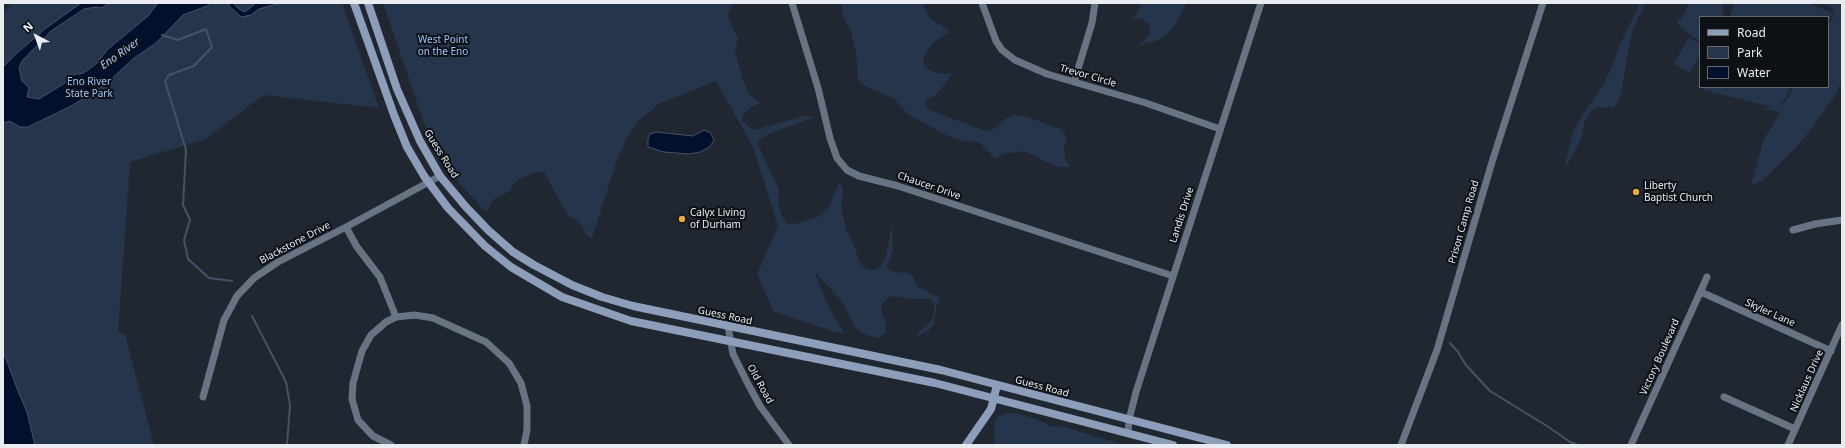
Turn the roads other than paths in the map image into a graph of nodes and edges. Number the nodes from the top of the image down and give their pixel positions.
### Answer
1 (354, 3) edge
2 (368, 3) edge
3 (792, 3) edge
4 (982, 3) edge
5 (1095, 3) edge
6 (1261, 3) edge
7 (1543, 3) edge
8 (1074, 82) junction
9 (1220, 129) junction
10 (440, 176) junction
11 (429, 183) junction
12 (1842, 220) edge
13 (346, 227) junction
14 (1793, 230) dead end
15 (1173, 276) junction
16 (1707, 278) dead end
17 (1701, 292) junction
18 (396, 318) junction
19 (1842, 325) edge
20 (728, 326) junction
21 (730, 341) junction
22 (1831, 351) junction
23 (997, 385) junction
24 (202, 397) dead end
25 (1724, 397) dead end
26 (994, 398) junction
27 (1129, 420) junction
28 (1795, 429) junction
29 (1128, 433) junction
30 (390, 445) edge
31 (524, 445) edge
32 (789, 445) edge
33 (966, 445) edge
34 (1173, 445) edge
35 (1227, 445) edge
36 (1401, 445) edge
37 (1631, 445) edge
38 (1788, 445) edge

1 - 11 main road
2 - 10 main road, Guess Road
3 - 15 street, Chaucer Drive
4 - 8 street, Trevor Circle
5 - 8 street
6 - 9 street, Landis Drive
7 - 36 street, Prison Camp Road
8 - 9 street, Trevor Circle
9 - 15 street, Landis Drive
10 - 11 street, Blackstone Drive
10 - 20 main road, Guess Road
11 - 13 street, Blackstone Drive
11 - 21 main road
12 - 14 street
13 - 18 street
13 - 24 street, Blackstone Drive
15 - 27 street, Landis Drive
16 - 17 street, Victory Boulevard
17 - 22 street, Skyler Lane
17 - 37 street, Victory Boulevard
18 - 30 street
18 - 31 street
19 - 22 street, Nicklaus Drive
20 - 21 street, Old Road
20 - 23 main road, Guess Road
21 - 26 main road
21 - 32 street, Old Road
22 - 28 street, Nicklaus Drive
23 - 26 main road
23 - 27 main road, Guess Road
25 - 28 street
26 - 29 main road
26 - 33 main road
27 - 29 street, Landis Drive
27 - 35 main road, Guess Road
28 - 38 street, Nicklaus Drive
29 - 34 main road

